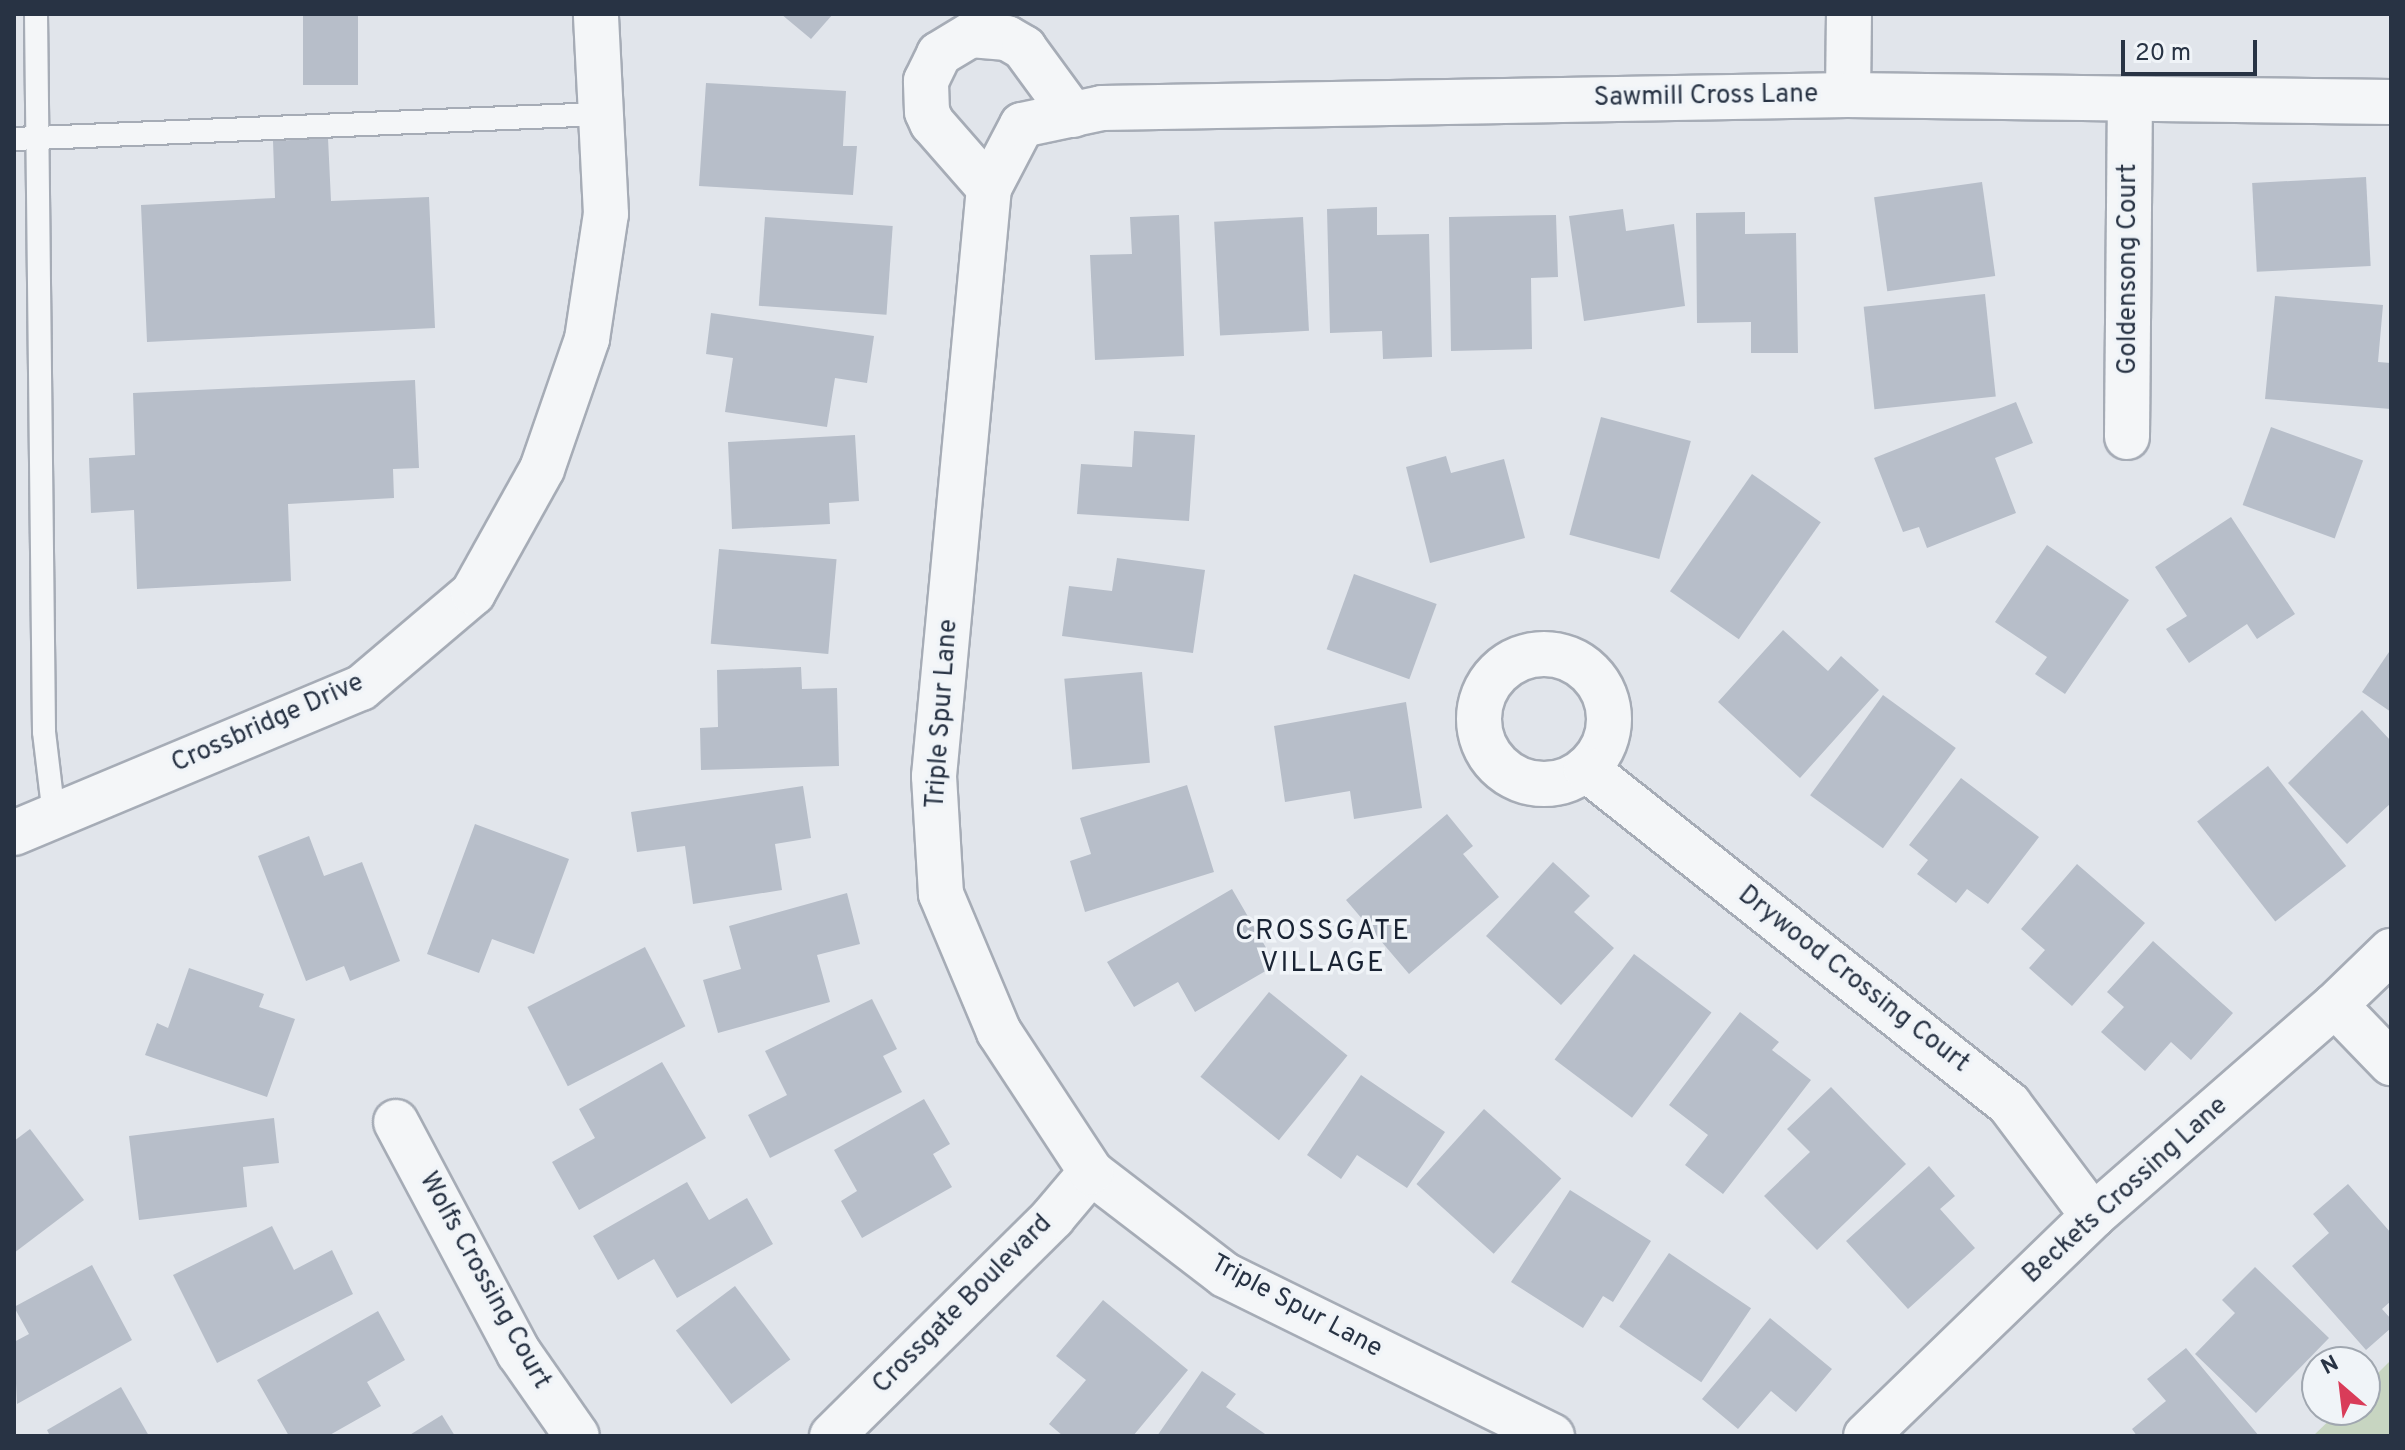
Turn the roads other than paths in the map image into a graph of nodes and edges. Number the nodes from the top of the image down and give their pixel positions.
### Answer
1 (36, 14) edge
2 (596, 14) edge
3 (1849, 14) edge
4 (1848, 95) junction
5 (2130, 101) junction
6 (2391, 102) edge
7 (601, 114) junction
8 (1073, 115) junction
9 (1022, 125) joint
10 (37, 138) junction
11 (14, 139) edge
12 (989, 188) junction
13 (2127, 437) dead end
14 (1586, 769) dead end
15 (54, 816) junction
16 (14, 833) edge
17 (2391, 951) edge
18 (2335, 1005) junction
19 (2391, 1063) edge
20 (396, 1122) dead end
21 (1091, 1172) junction
22 (2093, 1216) junction
23 (577, 1436) edge
24 (832, 1436) edge
25 (1552, 1436) edge
26 (1866, 1436) edge

1 - 10 lane
2 - 7 street, Crossbridge Drive
3 - 4 street
4 - 5 street, Sawmill Cross Lane
4 - 8 street, Sawmill Cross Lane
5 - 6 street, Sawmill Cross Lane
5 - 13 street, Goldensong Court
7 - 10 lane
7 - 15 street, Crossbridge Drive
8 - 9 street, Sawmill Cross Lane
8 - 12 street
9 - 12 street, Triple Spur Lane
10 - 11 lane
10 - 15 lane
12 - 21 street, Triple Spur Lane
14 - 22 street, Drywood Crossing Court
15 - 16 street, Crossbridge Drive
17 - 18 street, Beckets Crossing Lane
18 - 19 street
18 - 22 street, Beckets Crossing Lane
20 - 23 street, Wolfs Crossing Court
21 - 24 street, Crossgate Boulevard
21 - 25 street, Triple Spur Lane
22 - 26 street, Beckets Crossing Lane

